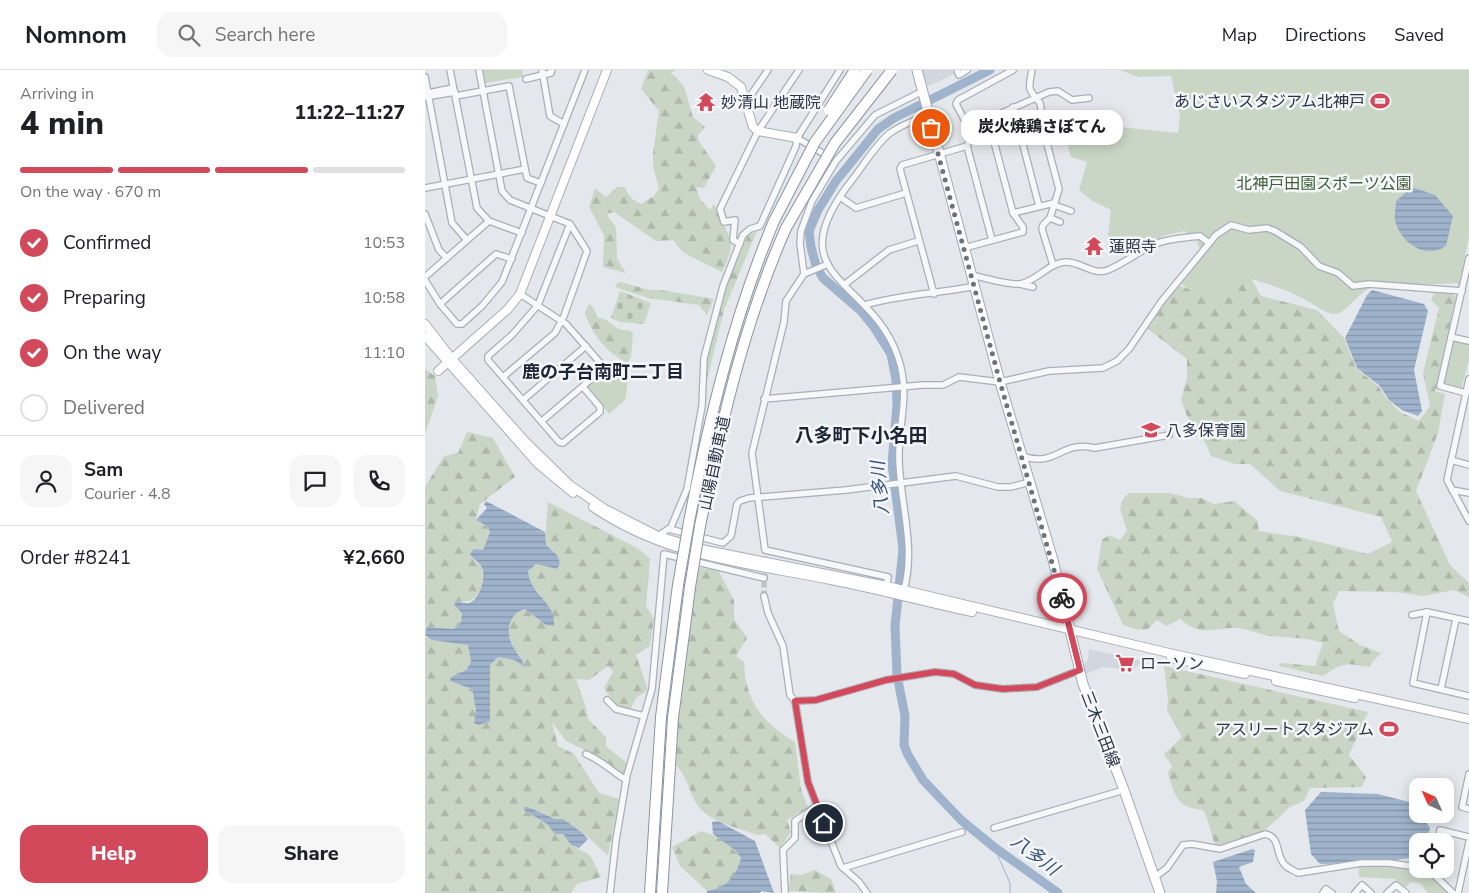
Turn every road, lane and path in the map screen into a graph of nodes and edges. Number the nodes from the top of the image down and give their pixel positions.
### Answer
1 (450, 70) edge
2 (479, 70) edge
3 (553, 70) edge
4 (585, 70) edge
5 (607, 70) edge
6 (708, 70) edge
7 (767, 70) edge
8 (799, 70) edge
9 (840, 70) edge
10 (855, 70) edge
11 (867, 70) edge
12 (885, 70) edge
13 (892, 70) edge
14 (917, 70) edge
15 (957, 70) edge
16 (967, 70) edge
17 (1013, 70) edge
18 (1032, 70) edge
19 (718, 71) edge
20 (543, 72) edge
21 (425, 77) edge
22 (526, 78) dead end
23 (483, 91) junction
24 (455, 92) junction
25 (922, 93) junction
26 (427, 98) edge
27 (1032, 98) junction
28 (1089, 98) dead end
29 (746, 102) junction
30 (1013, 107) junction
31 (927, 114) junction
32 (988, 119) junction
33 (564, 124) junction
34 (758, 131) junction
35 (972, 134) junction
36 (797, 138) junction
37 (967, 146) junction
38 (938, 154) junction
39 (836, 161) junction
40 (525, 169) junction
41 (498, 174) junction
42 (471, 179) junction
43 (541, 183) junction
44 (445, 184) junction
45 (425, 188) edge
46 (906, 192) junction
47 (840, 197) junction
48 (1054, 204) junction
49 (1039, 206) junction
50 (531, 208) junction
51 (1071, 211) dead end
52 (1013, 213) junction
53 (425, 214) edge
54 (551, 216) junction
55 (1050, 218) junction
56 (774, 221) junction
57 (489, 222) junction
58 (1060, 222) dead end
59 (570, 224) junction
60 (786, 228) junction
61 (522, 234) junction
62 (467, 240) junction
63 (992, 240) junction
64 (919, 241) junction
65 (1209, 243) junction
66 (740, 244) junction
67 (964, 248) junction
68 (447, 258) junction
69 (1469, 258) edge
70 (512, 259) junction
71 (828, 264) junction
72 (1053, 265) junction
73 (807, 274) junction
74 (972, 275) junction
75 (425, 279) edge
76 (1020, 284) junction
77 (844, 285) junction
78 (975, 286) junction
79 (1033, 287) dead end
80 (1462, 290) junction
81 (520, 294) junction
82 (934, 294) junction
83 (440, 304) junction
84 (537, 305) junction
85 (865, 305) junction
86 (562, 321) junction
87 (425, 324) edge
88 (425, 336) edge
89 (1451, 337) junction
90 (1469, 341) edge
91 (586, 346) junction
92 (450, 360) junction
93 (438, 371) dead end
94 (503, 377) junction
95 (1469, 379) edge
96 (1000, 382) junction
97 (583, 387) junction
98 (905, 387) junction
99 (1466, 393) junction
100 (763, 399) junction
101 (523, 400) junction
102 (542, 422) junction
103 (1169, 435) dead end
104 (1022, 456) junction
105 (1451, 460) junction
106 (1469, 464) edge
107 (1030, 482) junction
108 (902, 483) junction
109 (1452, 490) junction
110 (1469, 493) edge
111 (760, 497) junction
112 (1469, 522) edge
113 (669, 528) junction
114 (658, 536) junction
115 (764, 578) dead end
116 (886, 589) junction
117 (904, 594) junction
118 (764, 596) tunnel mouth
119 (1427, 612) junction
120 (1412, 614) dead end
121 (1456, 619) junction
122 (1469, 621) edge
123 (1070, 632) junction
124 (1080, 670) junction
125 (1441, 689) junction
126 (1469, 696) edge
127 (607, 700) dead end
128 (795, 701) junction
129 (644, 716) junction
130 (1469, 719) edge
131 (1469, 724) edge
132 (587, 754) dead end
133 (1469, 774) edge
134 (626, 780) junction
135 (1124, 790) junction
136 (817, 806) junction
137 (1469, 809) edge
138 (994, 828) dead end
139 (962, 832) dead end
140 (1440, 833) edge
141 (1453, 833) edge
142 (1454, 833) edge
143 (1469, 837) edge
144 (1469, 842) edge
145 (1409, 866) edge
146 (843, 868) junction
147 (1155, 877) junction
148 (1439, 878) edge
149 (610, 893) edge
150 (650, 893) edge
151 (662, 893) edge
152 (785, 893) edge
153 (867, 893) edge
154 (1160, 893) edge
155 (1323, 893) edge
156 (1332, 893) edge
157 (1355, 893) edge
158 (1371, 893) edge
159 (1387, 893) edge
160 (1406, 893) edge
161 (1453, 893) edge
162 (1458, 893) edge

1 - 24 street
2 - 23 street
3 - 20 street
4 - 33 street
5 - 54 street
6 - 19 street
7 - 29 street
8 - 34 street
9 - 36 street
10 - 56 highway, bridge
11 - 56 highway, 山陽自動車道, bridge
12 - 60 highway, 山陽自動車道, bridge
13 - 60 highway, bridge
14 - 25 main road, 三木三田線
15 - 16 street
17 - 35 street
18 - 27 street
19 - 29 street
20 - 22 street
20 - 33 street
21 - 26 street
23 - 24 street
23 - 40 street
23 - 41 street
24 - 26 street
24 - 42 street
25 - 31 main road, 三木三田線
25 - 39 street
26 - 44 street
27 - 28 street
27 - 30 street
27 - 48 street
29 - 34 street
30 - 32 street
30 - 49 street
31 - 38 main road, 三木三田線
31 - 47 street
32 - 35 street
32 - 52 street
33 - 43 street
34 - 36 street
34 - 66 street
35 - 37 street
36 - 39 street
36 - 66 street
37 - 38 street
37 - 63 street
38 - 46 street
38 - 67 main road, 三木三田線
39 - 73 street
40 - 41 street
40 - 43 street
41 - 42 street
41 - 50 street
42 - 44 street
42 - 57 street
43 - 50 street
44 - 45 street
44 - 62 street
46 - 47 street
46 - 64 street
47 - 71 street
48 - 49 street
48 - 51 street
48 - 55 street
49 - 52 street
50 - 54 street
50 - 61 street
52 - 63 street
53 - 68 street
54 - 59 street
54 - 81 street
55 - 58 street
55 - 72 street
56 - 150 highway, 山陽自動車道, bridge
57 - 61 street
57 - 62 street
59 - 84 street
59 - 86 street
60 - 151 highway, 山陽自動車道, bridge
61 - 70 street
62 - 68 street
63 - 67 street
64 - 77 street
64 - 82 street
65 - 72 street
65 - 80 street
65 - 96 street
66 - 113 street
67 - 74 main road, 三木三田線
68 - 75 street
69 - 80 street
70 - 83 street
70 - 83 street
71 - 73 street
71 - 77 street
72 - 76 street
73 - 100 street
74 - 76 street
74 - 78 main road, 三木三田線
75 - 83 street
76 - 79 street
77 - 85 street
78 - 82 street
78 - 96 main road, 三木三田線
80 - 89 street
81 - 84 street
81 - 92 street
82 - 85 street
84 - 86 street
84 - 94 street
85 - 98 street
86 - 91 street
86 - 94 street
87 - 92 street
88 - 92 street
89 - 90 street
89 - 99 street
91 - 97 street
91 - 101 street
92 - 93 street
92 - 114 street
92 - 116 street
94 - 101 street
95 - 99 street
96 - 98 street
96 - 104 main road, 三木三田線
97 - 102 street
97 - 102 street
98 - 100 street
98 - 108 street
99 - 105 street
100 - 111 street
101 - 102 street
103 - 104 street
104 - 107 main road, 三木三田線
105 - 106 street
105 - 109 street
107 - 108 street
107 - 123 main road, 三木三田線
108 - 111 street
108 - 117 street
109 - 110 street
109 - 112 street
111 - 113 street
111 - 116 street
113 - 114 street
114 - 116 street
115 - 129 street
116 - 117 street
117 - 123 street
118 - 128 street
119 - 120 street
119 - 121 street
119 - 125 street
121 - 122 street
121 - 125 street
123 - 124 main road, 三木三田線
123 - 130 street
123 - 131 street
124 - 128 street
124 - 135 main road, 三木三田線
125 - 126 street
127 - 129 street
128 - 136 street
129 - 134 street
132 - 134 street
133 - 137 street
134 - 149 street
135 - 138 street
135 - 147 main road, 三木三田線
136 - 146 street
136 - 152 street
139 - 146 street
140 - 141 street
142 - 143 street
144 - 162 street
145 - 147 street
146 - 153 street
147 - 154 main road, 三木三田線
148 - 161 street
155 - 156 street
157 - 158 street
159 - 160 street

